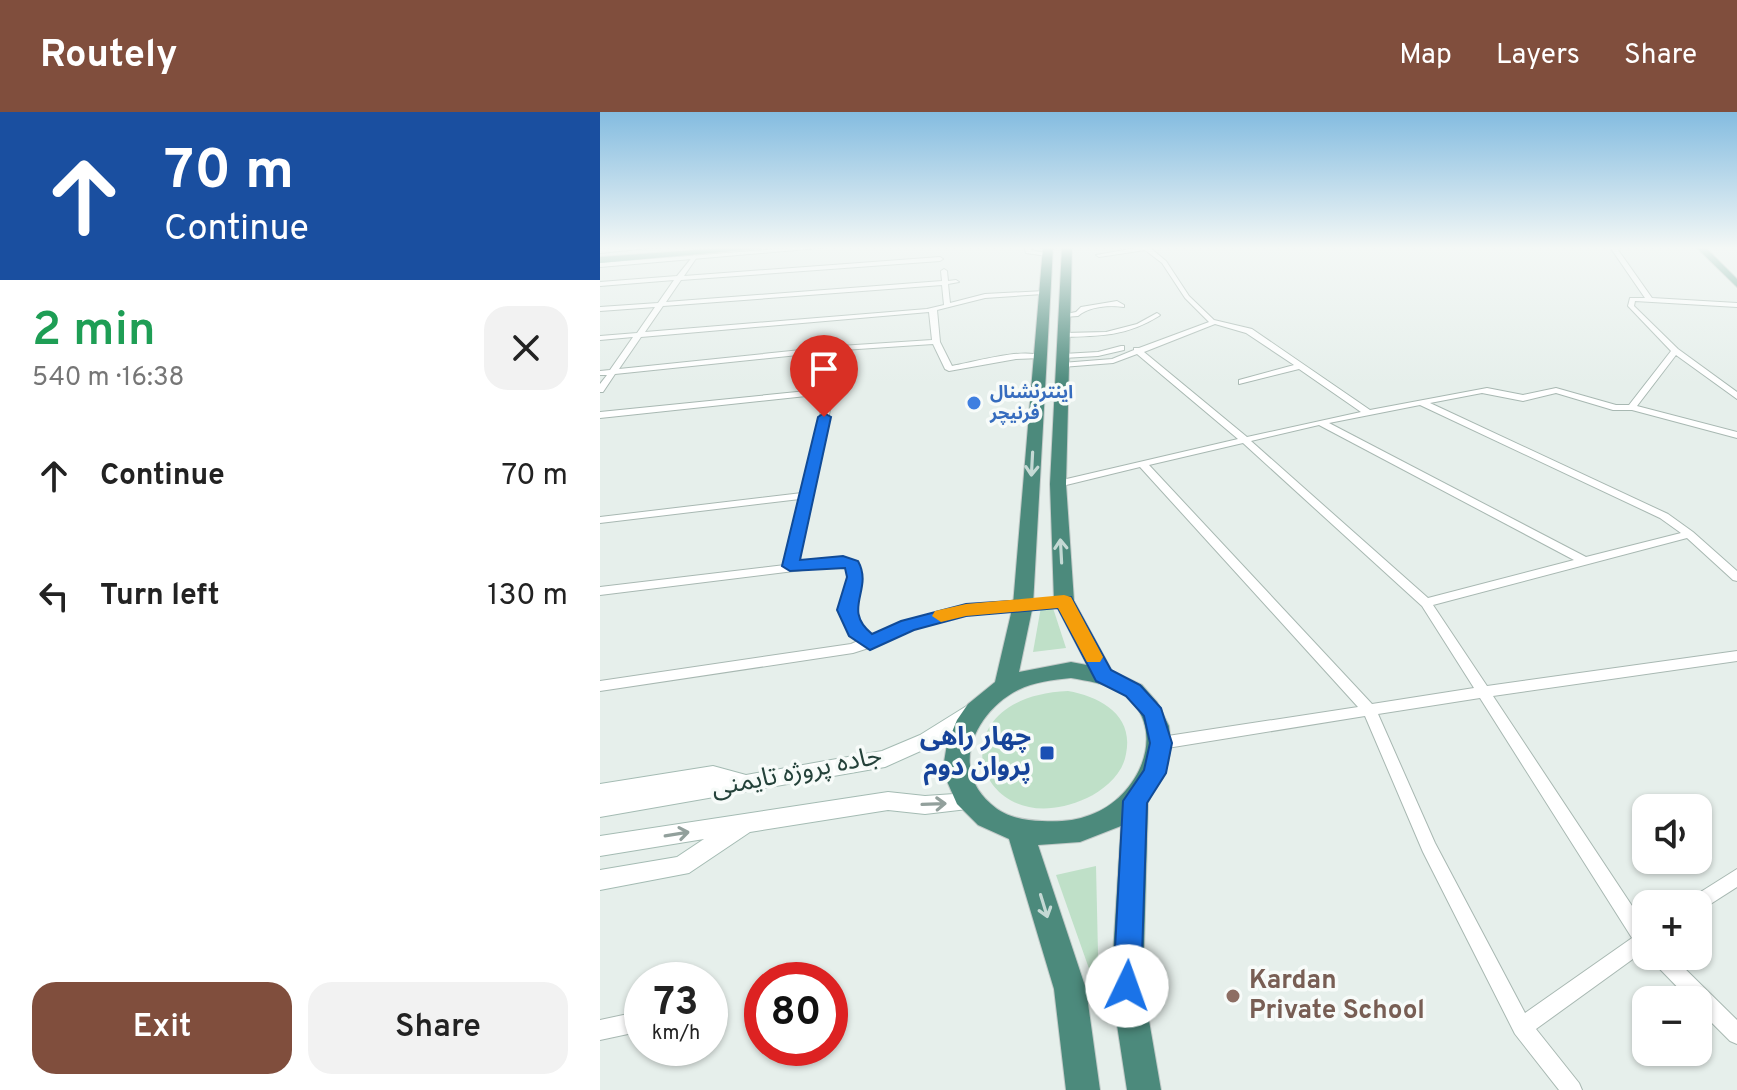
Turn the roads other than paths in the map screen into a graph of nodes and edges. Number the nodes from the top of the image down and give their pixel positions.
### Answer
1 (1043, 292) edge
2 (670, 293) edge
3 (815, 293) edge
4 (945, 293) edge
5 (1013, 293) edge
6 (1065, 293) edge
7 (1184, 293) edge
8 (1645, 293) edge
9 (1650, 300) junction
10 (662, 304) junction
11 (947, 305) junction
12 (1737, 305) edge
13 (1122, 306) dead end
14 (600, 309) edge
15 (934, 311) junction
16 (1064, 315) junction
17 (1157, 315) dead end
18 (1214, 322) junction
19 (641, 335) junction
20 (1064, 335) junction
21 (600, 338) edge
22 (936, 342) junction
23 (840, 348) junction
24 (1121, 348) dead end
25 (1137, 350) junction
26 (1675, 351) junction
27 (1038, 356) junction
28 (1063, 361) junction
29 (1299, 366) junction
30 (615, 371) junction
31 (600, 373) edge
32 (1242, 382) dead end
33 (600, 390) edge
34 (830, 391) junction
35 (1737, 396) edge
36 (1422, 403) junction
37 (1632, 407) junction
38 (1369, 413) junction
39 (600, 415) edge
40 (1320, 422) junction
41 (1737, 435) edge
42 (1245, 440) junction
43 (1142, 464) junction
44 (1058, 484) junction
45 (808, 495) junction
46 (600, 520) edge
47 (1689, 534) junction
48 (1586, 562) junction
49 (790, 566) junction
50 (1737, 577) edge
51 (600, 591) edge
52 (1064, 601) junction
53 (1426, 603) junction
54 (1023, 605) junction
55 (870, 643) junction
56 (1737, 656) edge
57 (1103, 675) junction
58 (600, 686) edge
59 (1005, 687) junction
60 (1483, 692) junction
61 (981, 704) junction
62 (1369, 710) junction
63 (1161, 743) junction
64 (746, 783) junction
65 (600, 793) edge
66 (1135, 801) junction
67 (969, 802) junction
68 (600, 808) edge
69 (746, 824) junction
70 (1020, 832) junction
71 (600, 846) edge
72 (1737, 877) edge
73 (600, 880) edge
74 (1712, 894) edge
75 (1632, 921) edge
76 (1632, 950) edge
77 (1673, 970) edge
78 (624, 1025) edge
79 (1522, 1027) junction
80 (600, 1030) edge
81 (1737, 1034) edge
82 (1083, 1090) edge
83 (1144, 1090) edge
84 (1572, 1090) edge

1 - 27 highway
2 - 10 street
3 - 10 street
4 - 11 street
5 - 11 street
6 - 16 highway
7 - 18 street
8 - 9 street
9 - 12 street
9 - 26 street
10 - 14 street
10 - 19 street
11 - 15 street
13 - 16 street
15 - 19 street
15 - 22 street
16 - 20 highway
17 - 20 street
18 - 25 street
18 - 29 street
19 - 21 street
19 - 30 street
20 - 28 highway
22 - 23 street
22 - 27 street
23 - 30 street
23 - 34 street
24 - 28 street
25 - 28 street
25 - 42 street
26 - 35 street
26 - 37 street
27 -> 54 highway
28 - 44 highway
29 - 32 street
29 - 38 street
30 - 31 street
30 - 33 street
34 - 39 street
34 - 45 street
36 - 37 street
36 - 38 street
36 - 47 street
37 - 41 street
38 - 40 street
40 - 42 street
40 - 48 street
42 - 43 street
42 - 53 street
43 - 44 street
43 - 62 street
52 -> 44 highway
45 - 46 street
45 - 49 street
47 - 48 street
47 - 50 street
48 - 53 street
49 - 51 street
49 - 55 street
52 - 54 street
52 - 57 highway
53 - 60 street
54 - 55 street
54 - 59 highway
55 - 58 street
56 - 60 street
57 - 59 highway
57 - 63 highway
59 - 61 highway
60 - 62 street
60 - 75 street
61 - 64 main road, جاده پروژه تایمنی
61 - 67 highway
62 - 63 street
62 - 79 street
63 - 66 highway
64 - 65 main road
64 - 68 main road, جاده پروژه تایمنی
66 - 70 highway
66 - 83 highway
69 -> 67 main road, جاده پروژه تایمنی
67 - 70 highway
71 -> 69 main road, جاده پروژه تایمنی
69 - 73 main road
70 -> 82 highway
72 - 74 street
76 - 79 street
77 - 81 street
78 - 80 street
79 - 84 street

